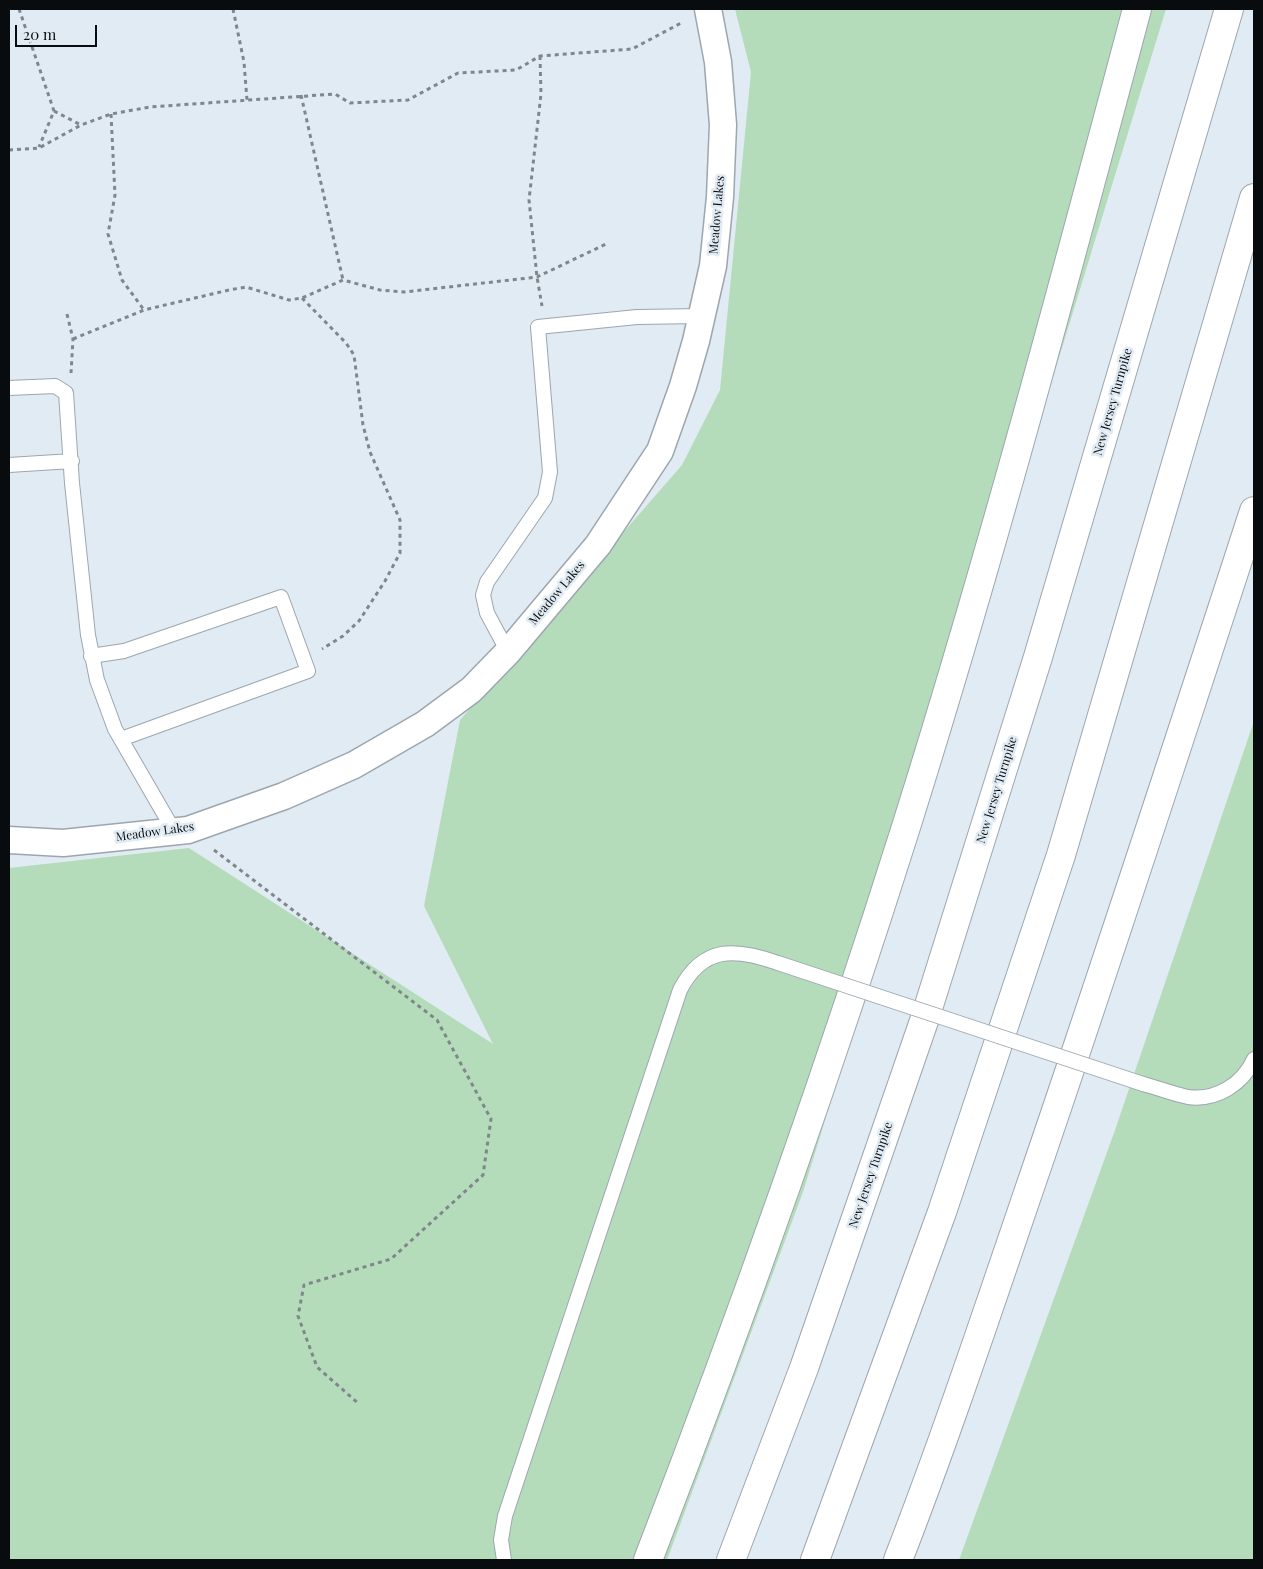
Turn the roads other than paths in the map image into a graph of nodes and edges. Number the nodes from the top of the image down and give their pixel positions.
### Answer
1 (708, 9) edge
2 (1137, 9) edge
3 (1229, 9) edge
4 (1254, 198) edge
5 (700, 316) junction
6 (9, 388) edge
7 (72, 461) junction
8 (9, 465) edge
9 (1254, 510) edge
10 (508, 652) junction
11 (91, 656) junction
12 (121, 739) junction
13 (181, 831) junction
14 (9, 840) edge
15 (1254, 1059) edge
16 (504, 1560) edge
17 (648, 1560) edge
18 (731, 1560) edge
19 (815, 1560) edge
20 (898, 1560) edge

1 - 5 street, Meadow Lakes
2 - 17 highway
3 - 18 highway, New Jersey Turnpike
4 - 19 highway
5 - 10 street, Meadow Lakes
5 - 10 lane
6 - 7 lane
7 - 8 lane
7 - 11 lane
9 - 20 highway
10 - 13 street, Meadow Lakes
11 - 12 lane
11 - 12 lane
12 - 13 lane
13 - 14 street, Meadow Lakes
15 - 16 lane, bridge

